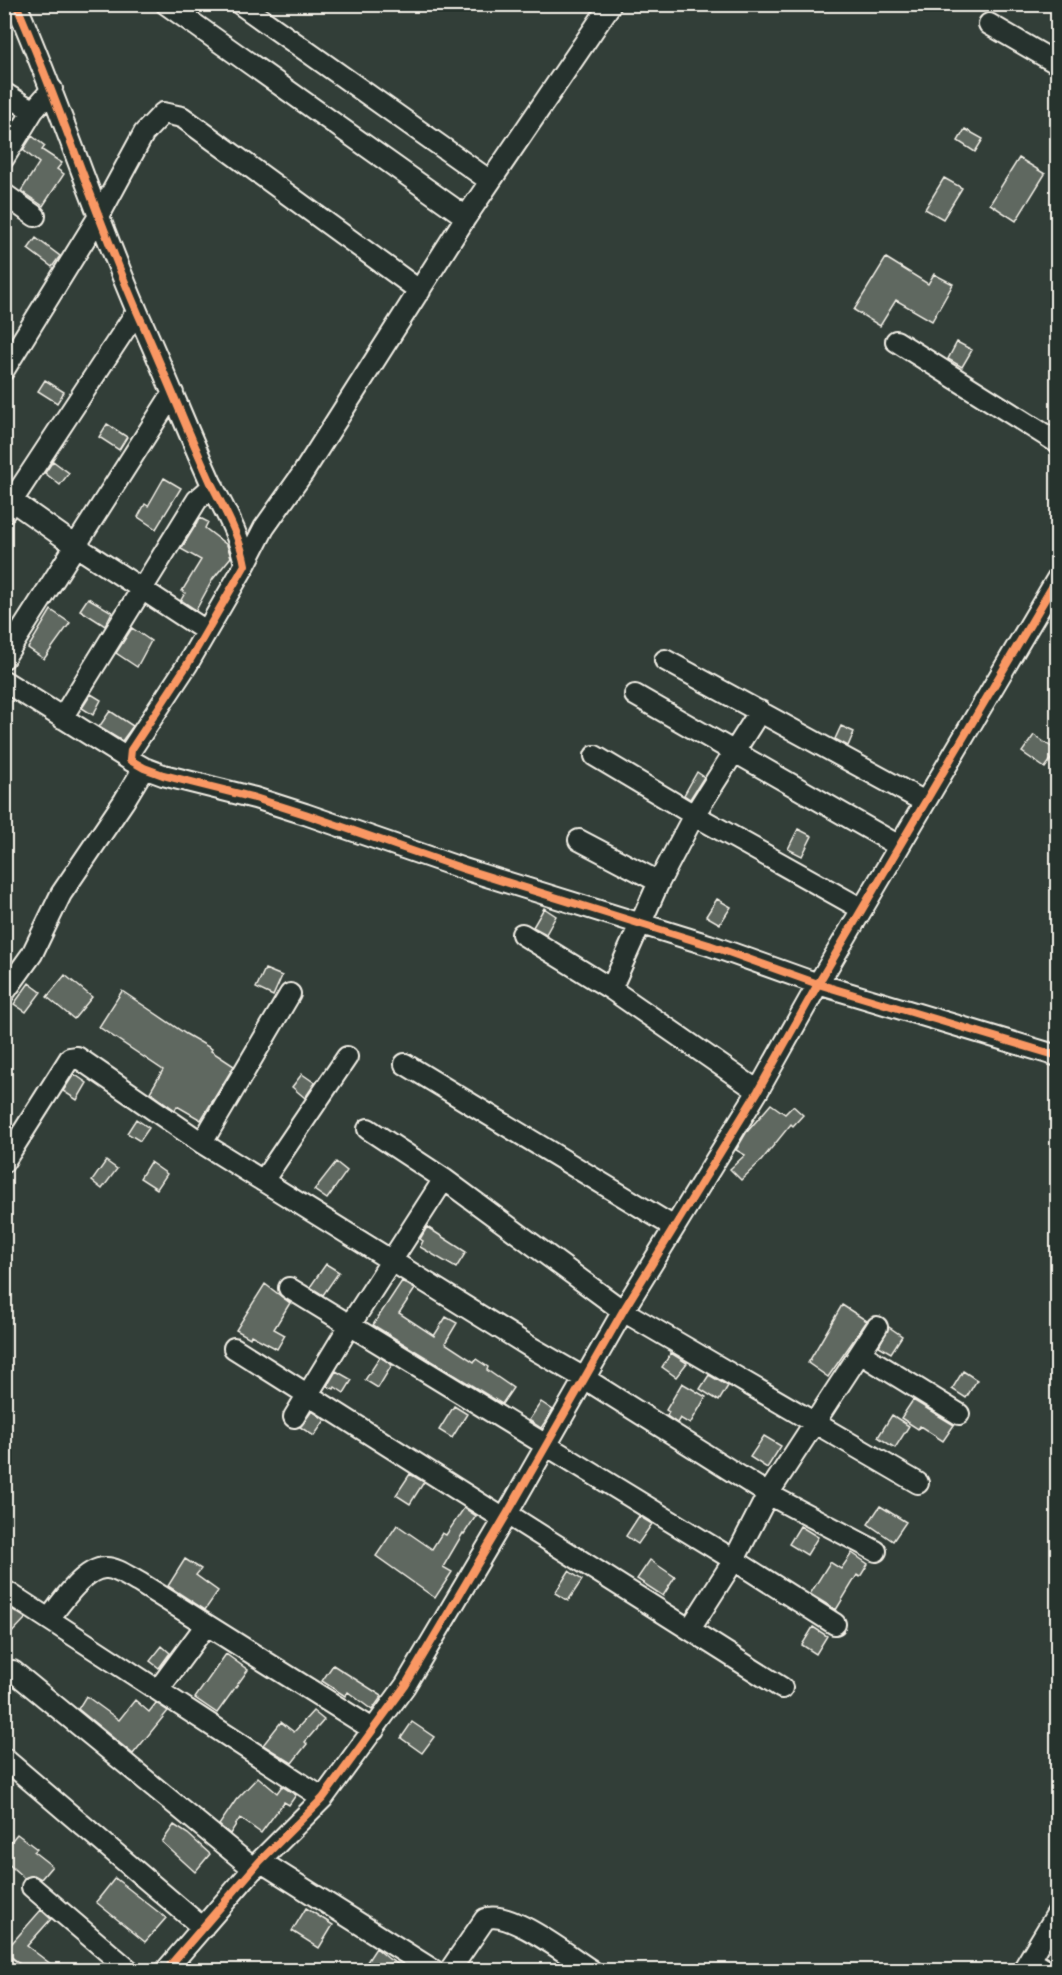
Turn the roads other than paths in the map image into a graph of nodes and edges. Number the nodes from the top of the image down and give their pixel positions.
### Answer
1 (14, 4) edge
2 (166, 4) edge
3 (240, 4) edge
4 (610, 4) edge
5 (4, 13) edge
6 (988, 24) dead end
7 (1058, 64) edge
8 (52, 89) junction
9 (4, 93) edge
10 (33, 111) junction
11 (4, 158) edge
12 (490, 181) junction
13 (4, 194) edge
14 (35, 216) dead end
15 (99, 216) junction
16 (466, 217) junction
17 (420, 291) junction
18 (137, 311) junction
19 (896, 341) dead end
20 (4, 370) edge
21 (173, 393) junction
22 (1058, 443) edge
23 (213, 486) junction
24 (7, 503) edge
25 (76, 546) junction
26 (245, 565) junction
27 (1058, 577) edge
28 (142, 588) junction
29 (206, 631) junction
30 (4, 658) edge
31 (665, 660) dead end
32 (4, 681) edge
33 (634, 694) dead end
34 (760, 711) junction
35 (62, 718) junction
36 (734, 751) junction
37 (594, 756) dead end
38 (137, 764) junction
39 (925, 802) junction
40 (694, 815) junction
41 (579, 840) dead end
42 (899, 846) junction
43 (659, 882) junction
44 (862, 909) junction
45 (640, 924) junction
46 (522, 934) dead end
47 (818, 984) junction
48 (611, 989) junction
49 (4, 993) edge
50 (290, 994) dead end
51 (1058, 1056) edge
52 (348, 1057) dead end
53 (405, 1064) dead end
54 (758, 1091) junction
55 (368, 1129) dead end
56 (202, 1143) junction
57 (4, 1162) edge
58 (444, 1179) junction
59 (263, 1181) junction
60 (674, 1227) junction
61 (391, 1261) junction
62 (289, 1288) dead end
63 (623, 1311) junction
64 (350, 1325) junction
65 (877, 1327) dead end
66 (234, 1348) dead end
67 (860, 1353) junction
68 (584, 1378) junction
69 (307, 1396) junction
70 (959, 1414) dead end
71 (294, 1417) dead end
72 (814, 1422) junction
73 (545, 1445) junction
74 (918, 1483) dead end
75 (768, 1494) junction
76 (506, 1516) junction
77 (876, 1551) dead end
78 (734, 1560) junction
79 (4, 1590) edge
80 (49, 1619) junction
81 (835, 1624) dead end
82 (206, 1625) junction
83 (690, 1629) junction
84 (14, 1671) dead end
85 (782, 1688) dead end
86 (158, 1690) junction
87 (374, 1730) junction
88 (4, 1758) edge
89 (323, 1798) junction
90 (257, 1865) junction
91 (32, 1887) dead end
92 (1058, 1912) edge
93 (203, 1928) junction
94 (4, 1966) edge
95 (1033, 1967) edge
96 (10, 1971) edge
97 (129, 1971) edge
98 (166, 1971) edge
99 (433, 1971) edge
100 (450, 1971) edge
101 (591, 1971) edge

1 - 5 street
1 - 8 street
2 - 16 street
3 - 12 street
4 - 12 street
6 - 7 street
8 - 10 street
8 - 15 street
9 - 10 street
10 - 11 street
12 - 16 street
13 - 14 street
15 - 17 street
15 - 18 street
15 - 20 street
16 - 17 street
17 - 26 street
18 - 21 street
18 - 24 street
19 - 22 street
21 - 23 street
21 - 25 street
23 - 26 street
23 - 28 street
24 - 25 street
25 - 28 street
25 - 30 street
26 - 29 street
27 - 39 street
28 - 29 street
28 - 35 street
29 - 38 street
31 - 34 street
32 - 35 street
33 - 36 street
34 - 36 street
34 - 39 street
35 - 38 street
36 - 40 street
36 - 42 street
37 - 40 street
38 - 45 street
38 - 49 street
39 - 42 street
40 - 43 street
40 - 44 street
41 - 43 street
42 - 44 street
43 - 45 street
44 - 47 street
45 - 47 street
45 - 48 street
46 - 48 street
47 - 51 street
47 - 54 street
48 - 54 street
50 - 56 street
52 - 59 street
53 - 60 street
54 - 60 street
55 - 58 street
56 - 57 street
56 - 59 street
58 - 61 street
58 - 63 street
59 - 61 street
60 - 63 street
61 - 64 street
61 - 68 street
62 - 64 street
63 - 68 street
63 - 72 street
64 - 69 street
64 - 73 street
65 - 67 street
66 - 69 street
67 - 70 street
67 - 72 street
68 - 73 street
68 - 75 street
69 - 71 street
69 - 76 street
72 - 74 street
72 - 75 street
73 - 76 street
73 - 78 street
75 - 77 street
75 - 78 street
76 - 83 street
76 - 87 street
78 - 81 street
78 - 83 street
79 - 80 street
80 - 82 street
80 - 86 street
82 - 86 street
82 - 87 street
83 - 85 street
84 - 90 street
86 - 89 street
87 - 89 street
88 - 93 street
89 - 90 street
90 - 93 street
90 - 99 street
91 - 97 street
92 - 95 street
93 - 98 street
94 - 96 street
100 - 101 street

